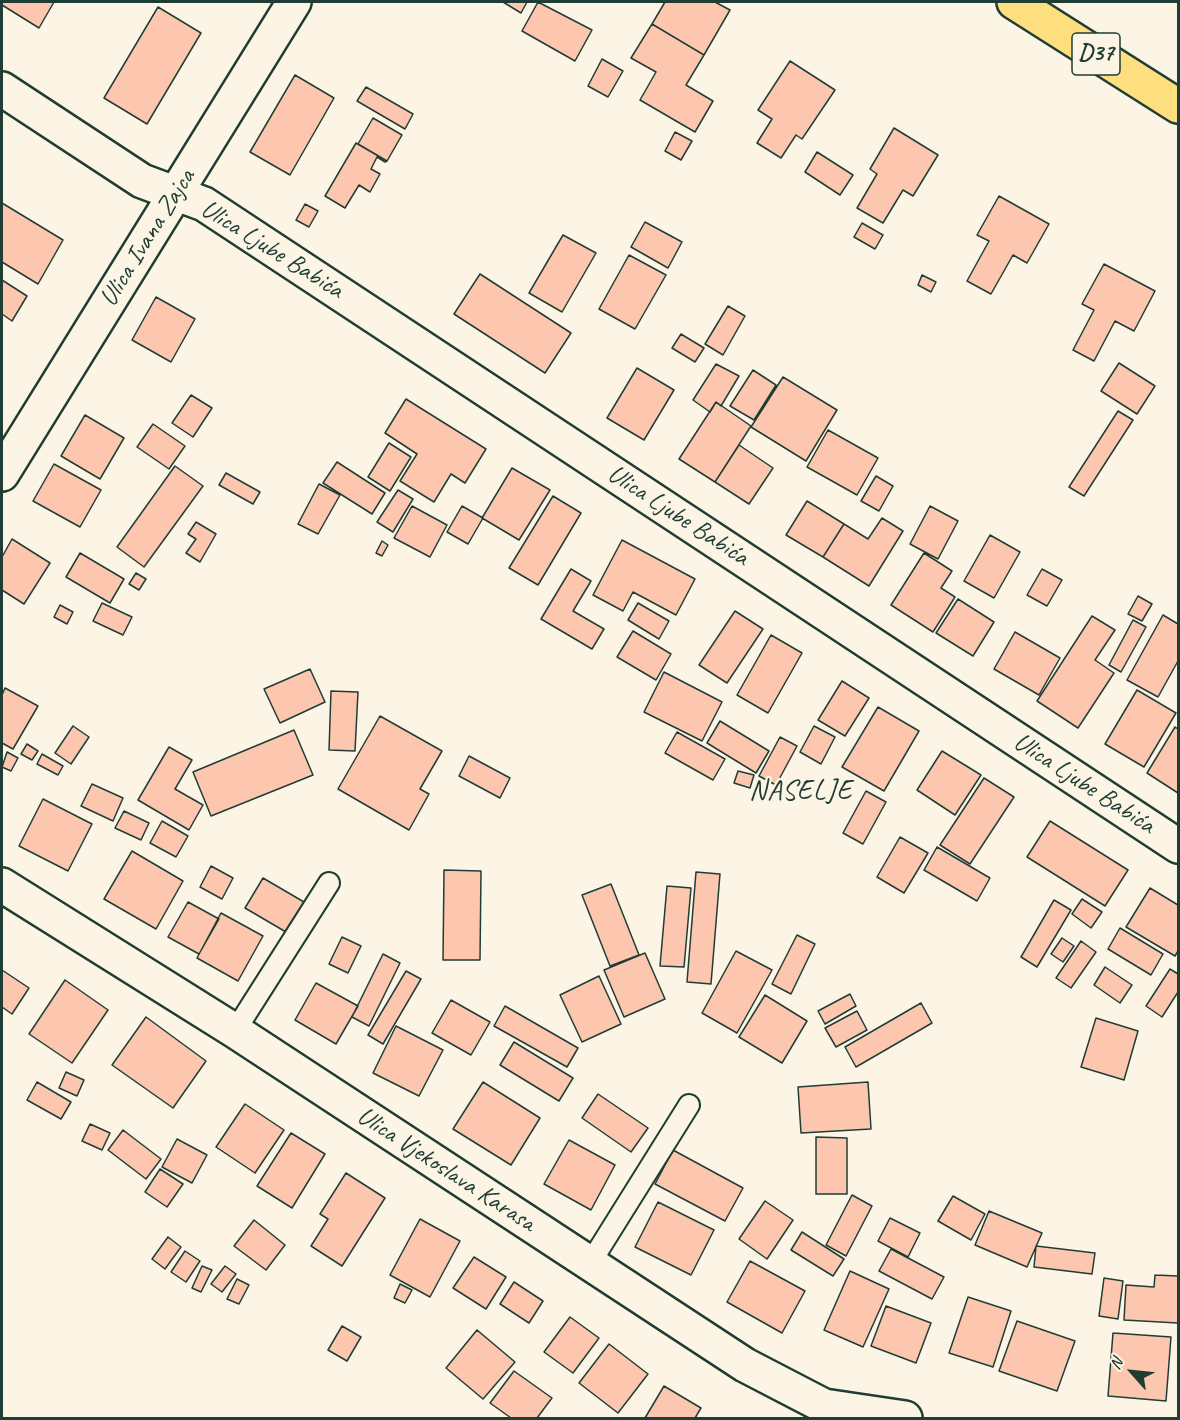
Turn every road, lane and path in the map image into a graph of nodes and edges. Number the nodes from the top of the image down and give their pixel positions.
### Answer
1 (294, 2) edge
2 (1014, 2) edge
3 (2, 89) edge
4 (1179, 106) edge
5 (175, 193) junction
6 (2, 474) edge
7 (1179, 846) edge
8 (329, 883) dead end
9 (2, 885) edge
10 (235, 1031) junction
11 (689, 1105) dead end
12 (589, 1264) junction
13 (905, 1419) edge

1 - 5 street, Ulica Ivana Zajca
2 - 4 main road, D37
3 - 5 street, Ulica Ljube Babića
5 - 6 street, Ulica Ivana Zajca
5 - 7 street, Ulica Ljube Babića
8 - 10 lane
9 - 10 street, Ulica Vjekoslava Karasa
10 - 12 street, Ulica Vjekoslava Karasa
11 - 12 lane
12 - 13 street, Ulica Vjekoslava Karasa

